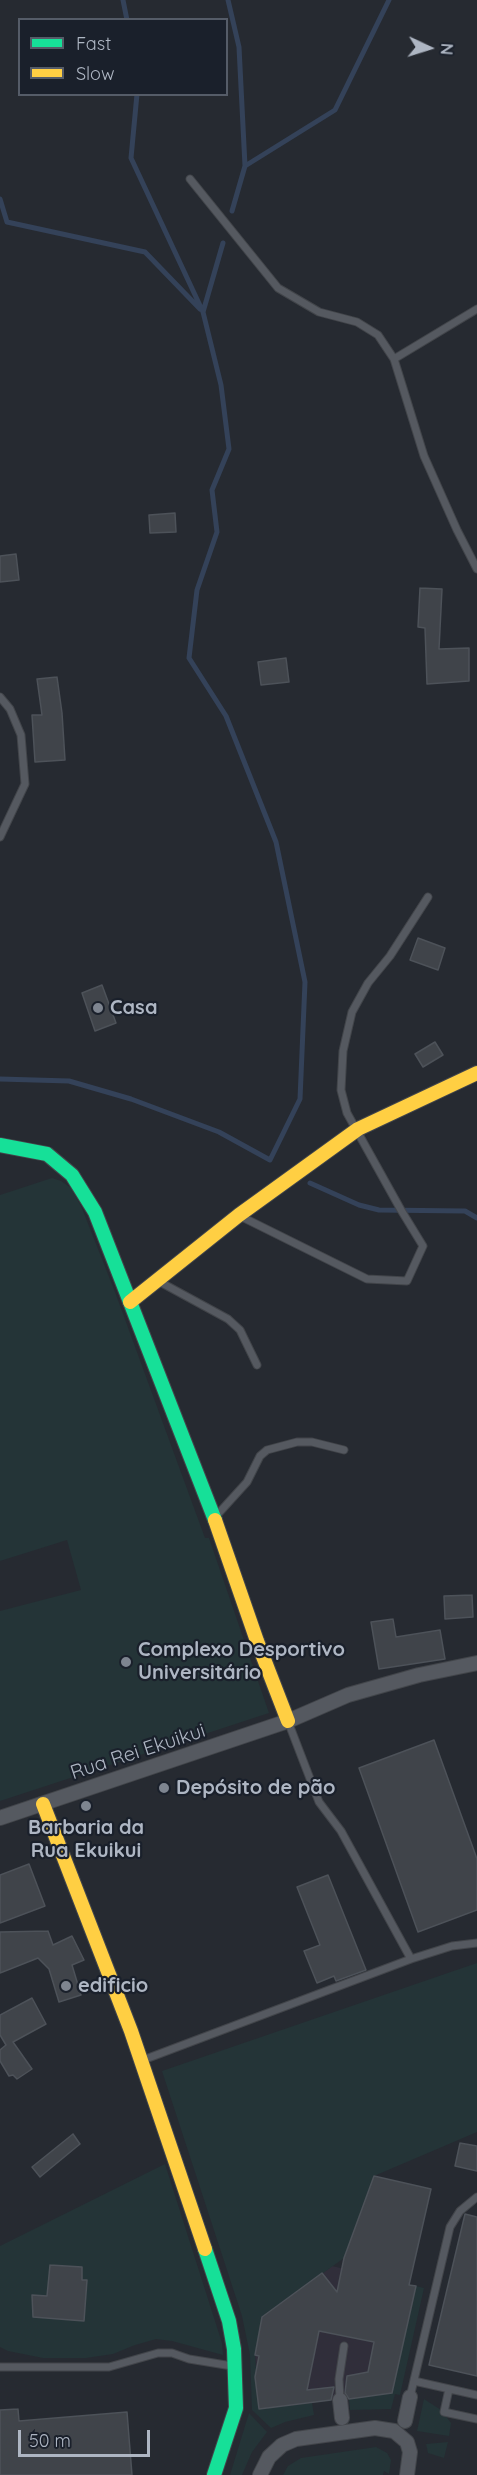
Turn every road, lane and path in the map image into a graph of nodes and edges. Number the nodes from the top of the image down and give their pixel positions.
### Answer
1 (190, 179) dead end
2 (477, 309) edge
3 (394, 359) junction
4 (477, 569) edge
5 (0, 697) edge
6 (0, 837) edge
7 (428, 897) dead end
8 (477, 1073) edge
9 (358, 1129) junction
10 (0, 1145) edge
11 (239, 1215) junction
12 (158, 1280) junction
13 (130, 1302) junction
14 (257, 1365) dead end
15 (344, 1450) dead end
16 (214, 1517) junction
17 (477, 1663) edge
18 (288, 1721) junction
19 (43, 1804) junction
20 (0, 1818) edge
21 (477, 1943) edge
22 (411, 1959) junction
23 (140, 2061) junction
24 (477, 2197) edge
25 (344, 2346) dead end
26 (235, 2366) junction
27 (0, 2367) edge
28 (414, 2381) junction
29 (449, 2389) junction
30 (477, 2395) edge
31 (410, 2397) joint
32 (340, 2400) joint
33 (342, 2418) dead end
34 (477, 2419) edge
35 (405, 2421) joint
36 (401, 2436) junction
37 (214, 2475) edge
38 (260, 2475) edge
39 (407, 2475) edge

1 - 3 lane
2 - 3 lane
3 - 4 lane
5 - 6 lane
7 - 9 lane
8 - 9 street
9 - 11 street
9 - 11 lane
10 - 13 street
11 - 12 street
12 - 13 street
12 - 14 lane
13 - 16 street
15 - 16 lane
16 - 18 street
17 - 18 street, Rua Rei Ekuikui
18 - 19 street, Rua Rei Ekuikui
18 - 22 lane
19 - 20 street, Rua Rei Ekuikui
19 - 23 street
21 - 22 lane
22 - 23 lane
23 - 26 street
24 - 28 lane
25 - 32 lane
26 - 27 lane
26 - 37 street
28 - 29 lane
28 - 31 lane
29 - 30 lane
29 - 34 lane
31 - 35 street
32 - 33 street
35 - 36 lane
36 - 38 street
36 - 39 street

